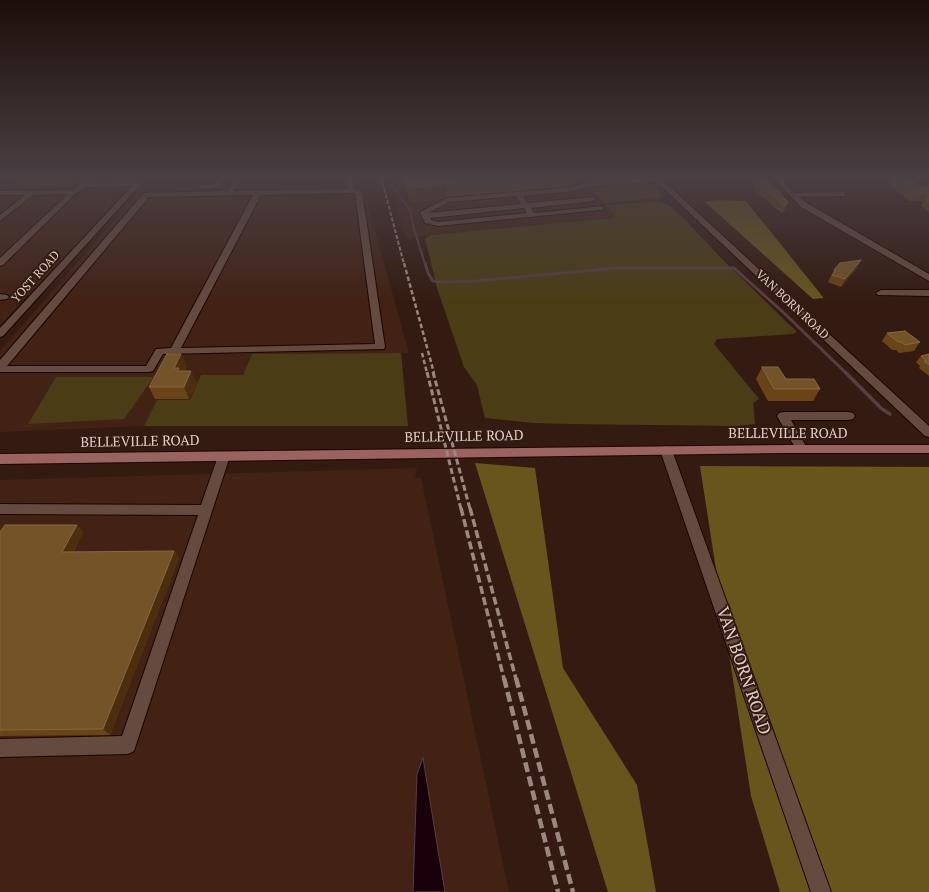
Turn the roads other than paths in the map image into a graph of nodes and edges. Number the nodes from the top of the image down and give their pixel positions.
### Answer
1 (46, 219) edge
2 (106, 219) edge
3 (127, 219) edge
4 (244, 219) edge
5 (362, 219) edge
6 (427, 219) edge
7 (494, 219) edge
8 (699, 219) edge
9 (827, 219) edge
10 (0, 262) edge
11 (929, 278) edge
12 (881, 293) dead end
13 (929, 293) edge
14 (0, 334) edge
15 (175, 350) junction
16 (0, 368) edge
17 (849, 416) dead end
18 (929, 433) edge
19 (801, 448) junction
20 (929, 449) edge
21 (666, 450) junction
22 (224, 456) junction
23 (0, 459) edge
24 (0, 509) edge
25 (206, 510) junction
26 (0, 748) edge
27 (821, 892) edge

1 - 10 street
2 - 14 street, YOST ROAD
3 - 16 street
4 - 15 street
5 - 15 street
6 - 7 street
8 - 18 street, VAN BORN ROAD
9 - 11 street
12 - 13 street
15 - 16 street
17 - 19 street
19 - 20 main road, BELLEVILLE ROAD
19 - 21 main road, BELLEVILLE ROAD
21 - 22 main road, BELLEVILLE ROAD
21 - 27 street, VAN BORN ROAD
22 - 23 main road, BELLEVILLE ROAD
22 - 25 street
24 - 25 street
25 - 26 street

